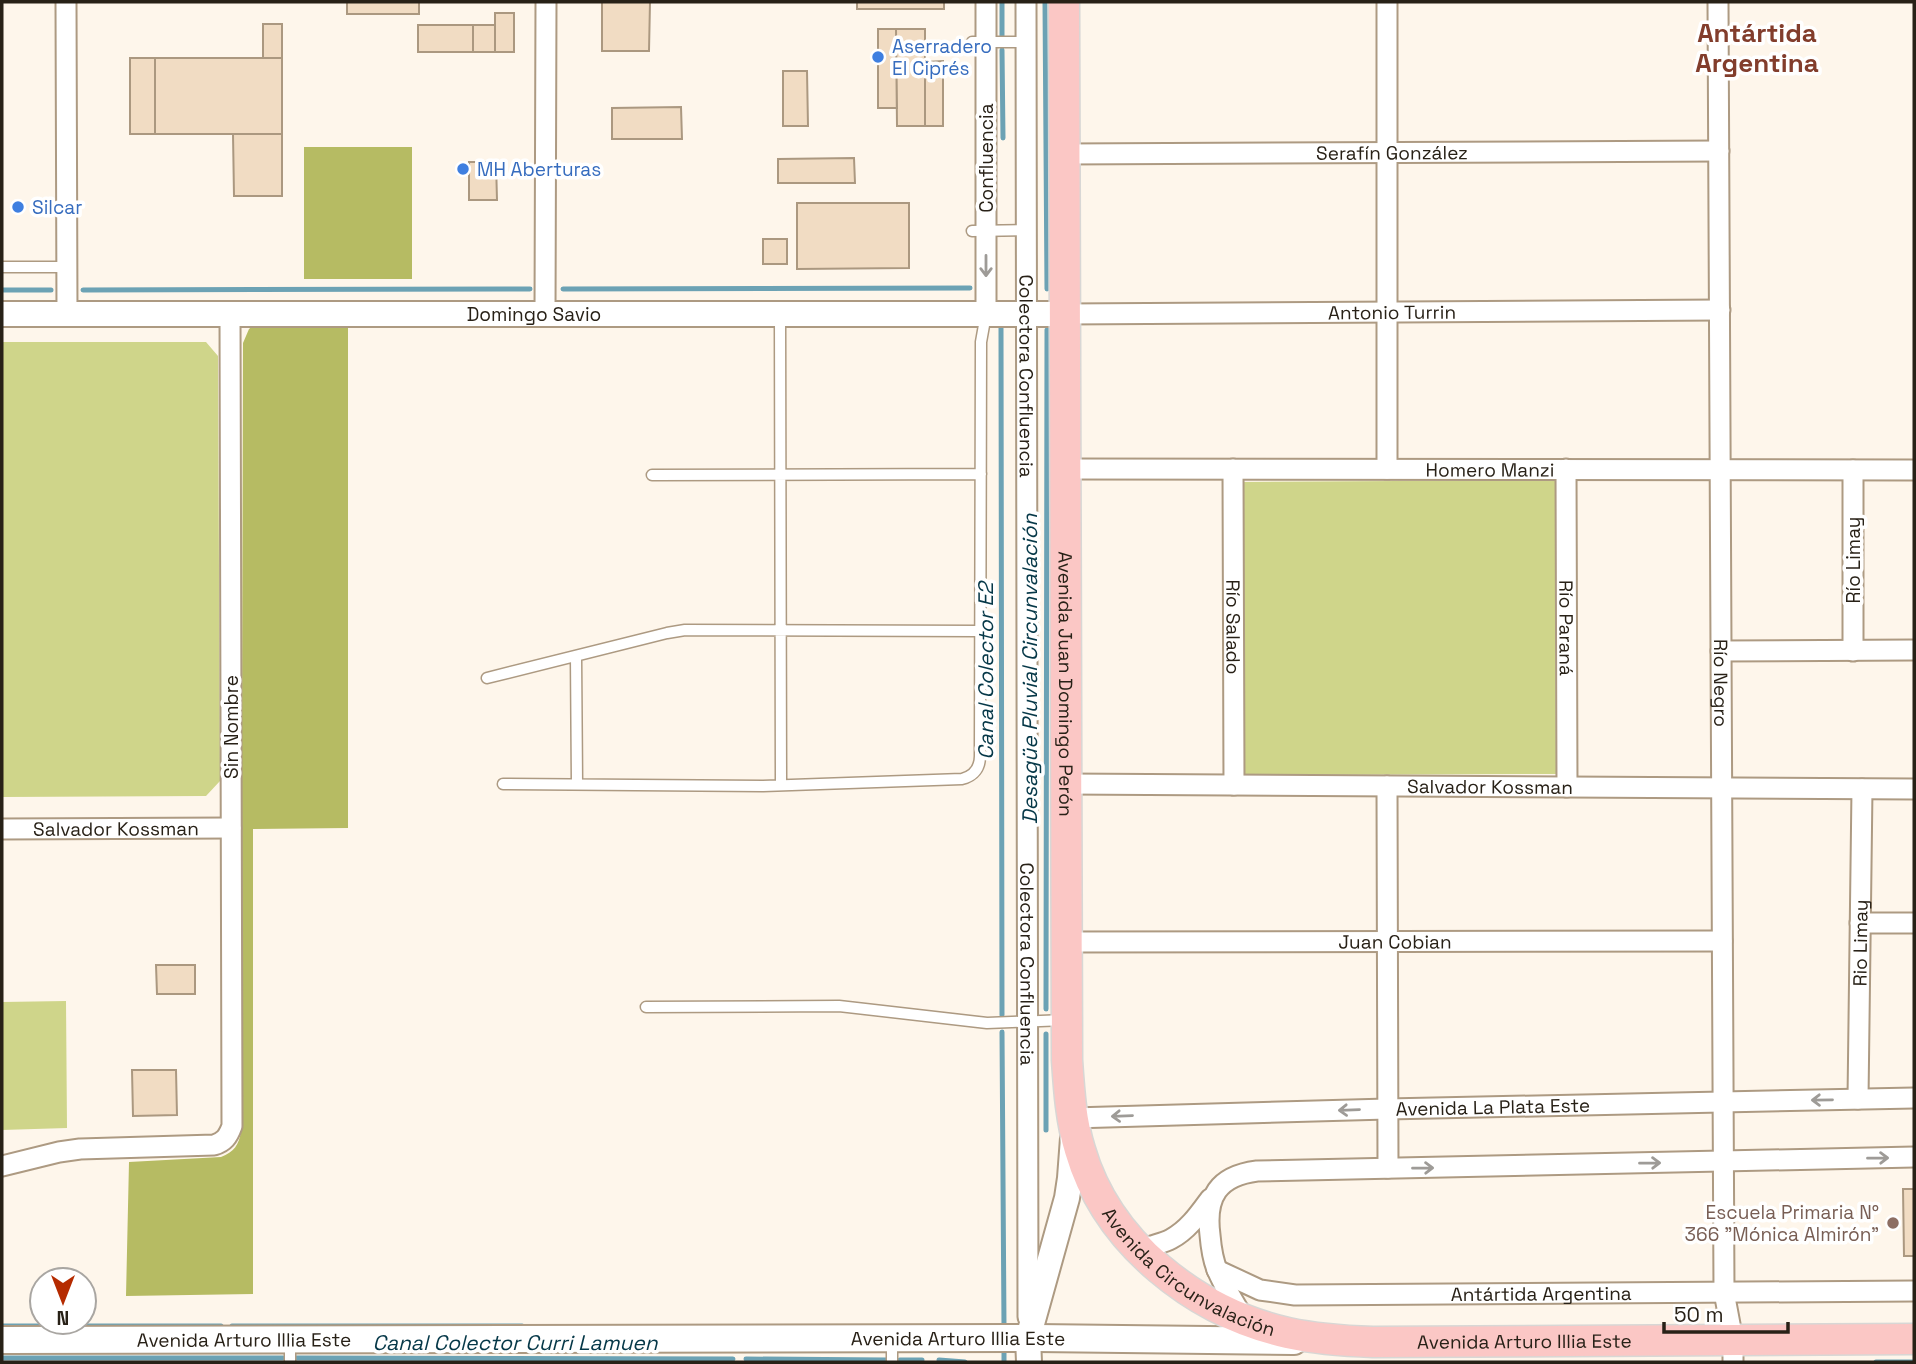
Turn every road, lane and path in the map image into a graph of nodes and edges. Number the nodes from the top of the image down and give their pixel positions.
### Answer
1 (65, 2) edge
2 (546, 2) edge
3 (986, 2) edge
4 (1026, 2) edge
5 (1064, 2) edge
6 (1387, 2) edge
7 (1718, 2) edge
8 (979, 42) junction
9 (1026, 42) junction
10 (1719, 151) junction
11 (1387, 152) junction
12 (1065, 154) junction
13 (1027, 230) junction
14 (979, 231) junction
15 (2, 267) edge
16 (66, 267) junction
17 (1720, 310) junction
18 (1387, 311) junction
19 (2, 314) edge
20 (67, 314) junction
21 (229, 314) junction
22 (545, 314) junction
23 (780, 314) junction
24 (986, 314) junction
25 (1027, 314) junction
26 (1065, 314) junction
27 (1065, 469) junction
28 (1233, 469) junction
29 (1387, 469) junction
30 (1566, 469) junction
31 (1720, 470) junction
32 (1853, 470) junction
33 (1914, 470) edge
34 (981, 474) junction
35 (652, 475) dead end
36 (780, 475) junction
37 (781, 630) junction
38 (981, 631) junction
39 (1914, 650) edge
40 (1721, 651) junction
41 (1853, 651) junction
42 (576, 656) junction
43 (487, 678) dead end
44 (503, 784) dead end
45 (1066, 784) junction
46 (578, 785) junction
47 (781, 785) junction
48 (1234, 785) junction
49 (1387, 786) junction
50 (1567, 787) junction
51 (1721, 788) junction
52 (1862, 789) junction
53 (1914, 789) edge
54 (231, 828) junction
55 (2, 829) edge
56 (1860, 923) junction
57 (1914, 923) edge
58 (1722, 941) junction
59 (1066, 942) junction
60 (1387, 942) junction
61 (646, 1007) dead end
62 (1066, 1020) junction
63 (1028, 1022) junction
64 (1914, 1098) edge
65 (1858, 1099) junction
66 (1723, 1102) junction
67 (1387, 1109) junction
68 (1073, 1118) junction
69 (1914, 1157) edge
70 (1723, 1161) junction
71 (2, 1166) edge
72 (1388, 1168) junction
73 (1213, 1195) junction
74 (1140, 1251) junction
75 (1217, 1270) junction
76 (1914, 1291) edge
77 (1724, 1292) junction
78 (1244, 1319) junction
79 (1914, 1339) edge
80 (2, 1340) edge
81 (1373, 1342) junction
82 (892, 1350) edge
83 (1028, 1350) edge
84 (290, 1351) edge
85 (1733, 1351) edge

1 - 16 street
2 - 22 street
3 - 8 street, Confluencia
4 - 9 street, Colectora Confluencia
5 - 12 main road, Avenida Juan Domingo Perón
6 - 11 street
7 - 10 street, Río Negro
8 - 9 lane
8 - 14 street, Confluencia
9 - 13 street, Colectora Confluencia
10 - 11 street, Serafín González
10 - 17 street, Río Negro
11 - 12 street, Serafín González
11 - 18 street
12 - 26 main road, Avenida Juan Domingo Perón
13 - 14 lane
13 - 25 street, Colectora Confluencia
14 -> 24 street, Confluencia
15 - 16 lane
16 - 20 street
17 - 18 street, Antonio Turrin
17 - 31 street, Río Negro
18 - 26 street, Antonio Turrin
18 - 29 street
19 - 20 street, Domingo Savio
20 - 21 street, Domingo Savio
21 - 22 street, Domingo Savio
21 - 54 street, Sin Nombre
22 - 23 street, Domingo Savio
23 - 24 street, Domingo Savio
23 - 36 lane
24 - 25 street, Domingo Savio
24 - 34 lane
25 - 26 street, Domingo Savio
25 - 63 street, Colectora Confluencia
26 - 27 main road, Avenida Juan Domingo Perón
27 - 28 street, Homero Manzi
27 - 45 main road, Avenida Juan Domingo Perón
28 - 29 street, Homero Manzi
28 - 48 street, Río Salado
29 - 30 street, Homero Manzi
30 - 31 street, Homero Manzi
30 - 50 street, Río Paraná
31 - 32 street, Homero Manzi
31 - 40 street, Río Negro
32 - 33 street, Homero Manzi
32 - 41 street, Río Limay
34 - 36 lane
34 - 38 lane
35 - 36 lane
36 - 37 lane
37 - 38 lane
37 - 42 lane
37 - 47 lane
38 - 47 lane
39 - 41 street
40 - 41 street
40 - 51 street, Río Negro
42 - 43 lane
42 - 46 lane
44 - 46 lane
45 - 48 street, Salvador Kossman
45 - 59 main road, Avenida Juan Domingo Perón
46 - 47 lane
48 - 49 street, Salvador Kossman
49 - 50 street, Salvador Kossman
49 - 60 street
50 - 51 street, Salvador Kossman
51 - 52 street, Salvador Kossman
51 - 58 street, Río Negro
52 - 53 street, Salvador Kossman
52 - 56 street, Rio Limay
54 - 55 street, Salvador Kossman
54 - 71 street, Sin Nombre
56 - 57 street
56 - 65 street, Rio Limay
58 - 60 street, Juan Cobian
58 - 66 street, Río Negro
59 - 60 street, Juan Cobian
59 - 62 main road, Avenida Juan Domingo Perón
60 - 67 street
61 - 63 lane
62 - 63 lane
62 - 68 main road, Avenida Juan Domingo Perón
63 - 83 street, Colectora Confluencia
64 - 65 street, Avenida La Plata Este
65 -> 66 street, Avenida La Plata Este
66 - 67 street, Avenida La Plata Este
66 - 70 street, Río Negro
67 -> 68 street, Avenida La Plata Este
67 - 72 street
68 - 74 main road, Avenida Circunvalación
68 - 83 street, Avenida Juan Domingo Perón
70 -> 69 street
72 -> 70 street
70 - 77 street, Río Negro
72 - 73 street
73 - 74 street
73 - 75 street
74 - 78 main road, Avenida Circunvalación
75 - 77 street, Antártida Argentina
75 - 78 street
76 - 77 street, Antártida Argentina
77 - 85 street, Río Negro
78 - 81 main road, Avenida Circunvalación
79 - 85 main road, Avenida Arturo Illia Este
80 - 84 main road, Avenida Arturo Illia Este
81 - 83 main road, Avenida Arturo Illia Este
81 - 85 main road, Avenida Arturo Illia Este
82 - 83 main road, Avenida Arturo Illia Este
82 - 84 main road, Avenida Arturo Illia Este

